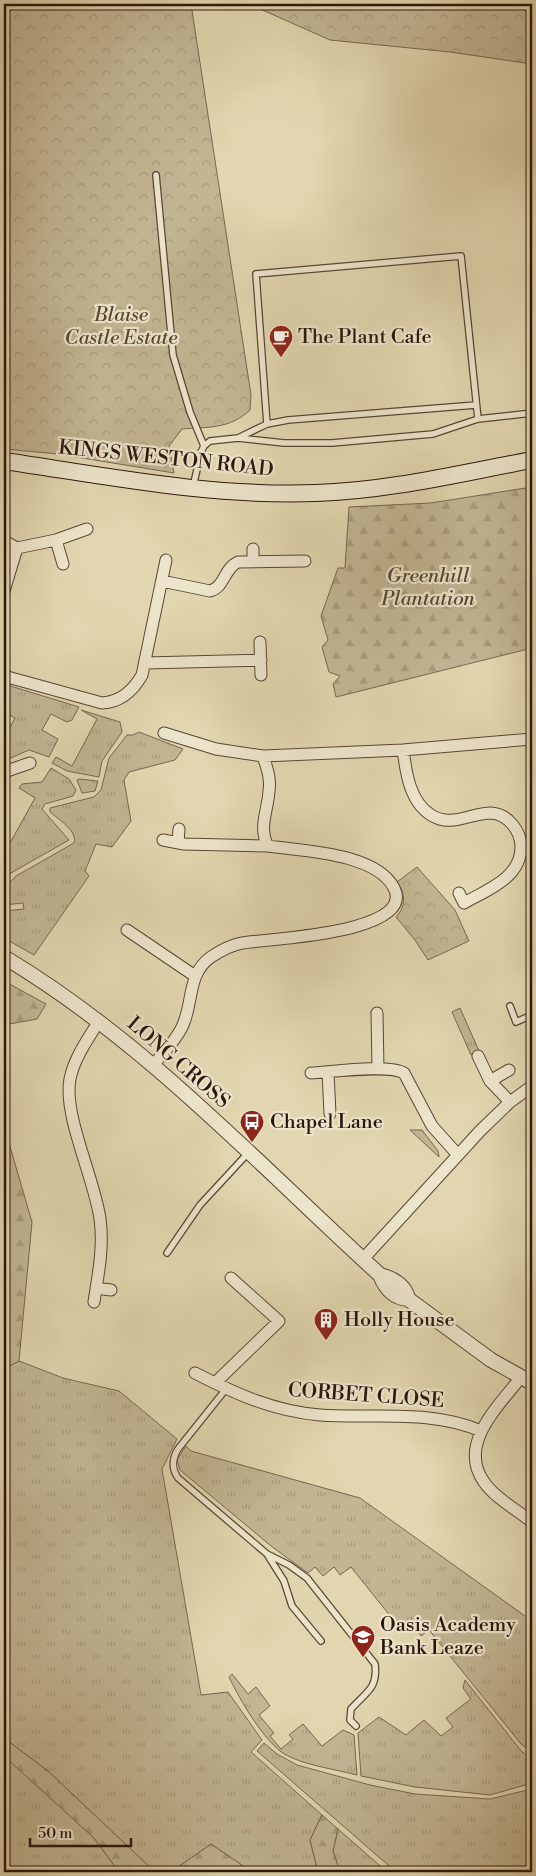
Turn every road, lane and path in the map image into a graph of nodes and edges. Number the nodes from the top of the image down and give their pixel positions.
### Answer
1 (156, 175) dead end
2 (476, 405) junction
3 (532, 413) edge
4 (478, 418) junction
5 (267, 424) junction
6 (238, 438) junction
7 (204, 446) junction
8 (532, 460) edge
9 (4, 461) edge
10 (193, 487) junction
11 (87, 529) dead end
12 (56, 540) junction
13 (4, 541) edge
14 (17, 548) junction
15 (253, 549) dead end
16 (166, 560) dead end
17 (305, 561) dead end
18 (253, 562) junction
19 (63, 564) dead end
20 (162, 581) junction
21 (4, 591) edge
22 (260, 642) dead end
23 (261, 660) junction
24 (145, 663) junction
25 (261, 675) dead end
26 (4, 676) edge
27 (164, 733) dead end
28 (532, 740) edge
29 (403, 750) junction
30 (263, 756) junction
31 (30, 763) dead end
32 (4, 772) edge
33 (179, 829) dead end
34 (162, 840) dead end
35 (178, 843) junction
36 (268, 846) junction
37 (459, 893) dead end
38 (130, 936) dead end
39 (4, 957) edge
40 (195, 976) junction
41 (510, 1006) dead end
42 (377, 1013) dead end
43 (532, 1015) edge
44 (99, 1022) junction
45 (478, 1056) dead end
46 (154, 1065) junction
47 (378, 1070) junction
48 (509, 1070) dead end
49 (328, 1072) junction
50 (311, 1073) dead end
51 (490, 1081) junction
52 (532, 1086) edge
53 (510, 1102) junction
54 (330, 1114) dead end
55 (249, 1152) junction
56 (458, 1155) junction
57 (167, 1253) dead end
58 (363, 1259) junction
59 (231, 1278) dead end
60 (96, 1288) junction
61 (111, 1290) dead end
62 (94, 1302) dead end
63 (195, 1373) dead end
64 (527, 1380) edge
65 (215, 1383) junction
66 (226, 1389) junction
67 (481, 1431) junction
68 (532, 1522) edge
69 (267, 1554) junction
70 (321, 1641) dead end
71 (356, 1726) dead end

1 - 7 lane
2 - 4 lane
2 - 5 lane
2 - 5 lane
3 - 4 lane
4 - 6 lane
5 - 6 lane
6 - 7 lane
7 - 10 lane
8 - 10 main road, KINGS WESTON ROAD
9 - 10 main road, KINGS WESTON ROAD
11 - 12 street
12 - 14 street
12 - 19 street
13 - 14 street
14 - 21 street
15 - 18 street
16 - 20 street
17 - 18 street
18 - 20 street
20 - 24 street
22 - 23 street
23 - 24 street
23 - 25 street
24 - 26 street
27 - 30 street
28 - 29 street
29 - 30 street
29 - 37 street
30 - 36 street
31 - 32 street
33 - 35 street
34 - 35 street
35 - 36 street
36 - 40 street
38 - 40 street
39 - 44 street, LONG CROSS
40 - 46 street
41 - 43 lane
42 - 47 street
44 - 46 street, LONG CROSS
44 - 60 street
45 - 51 street
46 - 55 street, LONG CROSS
47 - 49 street
47 - 56 street
48 - 51 street
49 - 50 street
49 - 54 street
51 - 53 street
52 - 53 street
53 - 56 street
55 - 57 lane
55 - 58 street, LONG CROSS
56 - 58 street
58 - 64 street, LONG CROSS
59 - 65 street
60 - 61 street
60 - 62 street
63 - 65 street, CORBET CLOSE
64 - 67 street
65 - 66 street, CORBET CLOSE
66 - 67 street, CORBET CLOSE
66 - 69 lane
67 - 68 street
69 - 70 lane
69 - 71 lane

